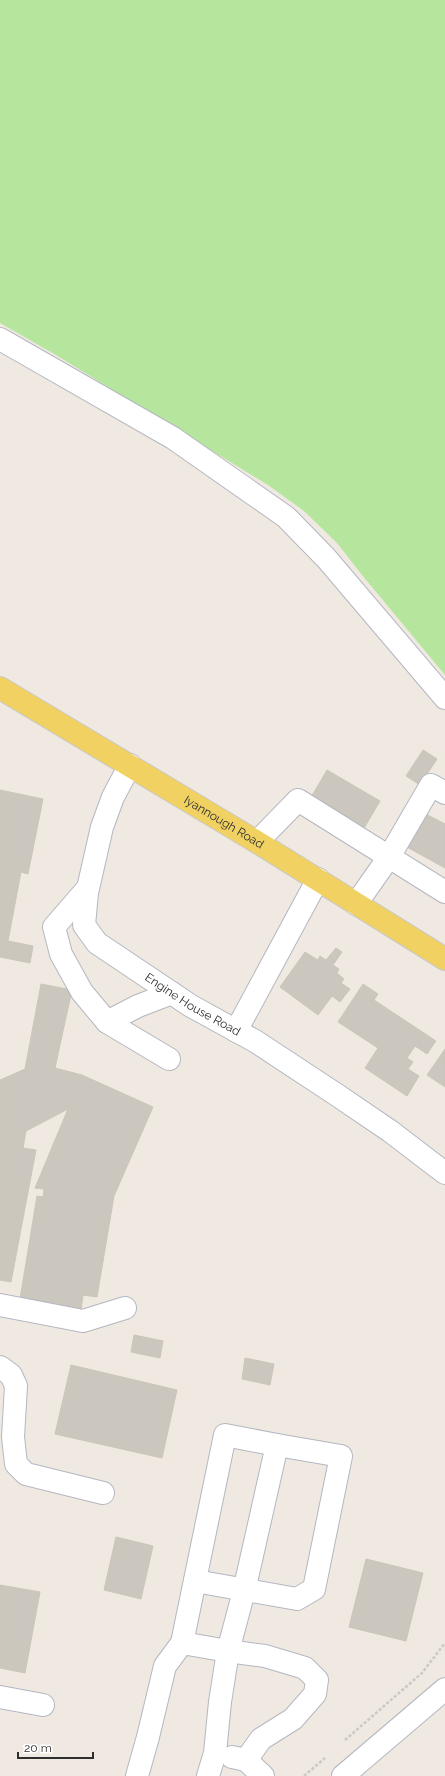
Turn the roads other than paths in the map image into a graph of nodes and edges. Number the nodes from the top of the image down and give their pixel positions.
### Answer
1 (0, 339) edge
2 (0, 688) edge
3 (445, 698) edge
4 (130, 764) junction
5 (445, 793) edge
6 (256, 842) junction
7 (389, 857) junction
8 (318, 880) junction
9 (87, 890) junction
10 (445, 892) edge
11 (356, 904) junction
12 (445, 960) edge
13 (172, 993) junction
14 (107, 1022) junction
15 (236, 1031) junction
16 (169, 1059) dead end
17 (445, 1173) edge
18 (0, 1305) edge
19 (126, 1308) dead end
20 (0, 1366) edge
21 (277, 1445) junction
22 (103, 1493) dead end
23 (195, 1581) junction
24 (244, 1591) junction
25 (182, 1643) junction
26 (228, 1651) junction
27 (445, 1689) edge
28 (0, 1696) edge
29 (43, 1704) dead end
30 (215, 1753) junction
31 (246, 1760) junction
32 (137, 1776) edge
33 (208, 1776) edge
34 (263, 1776) edge
35 (343, 1776) edge

1 - 3 lane
2 - 4 main road, Iyannough Road
4 - 6 main road, Iyannough Road
4 - 9 lane, Engine House Road
5 - 7 lane
6 - 7 lane
6 - 8 main road, Iyannough Road
7 - 10 lane
7 - 11 lane
8 - 11 main road, Iyannough Road
8 - 15 lane
9 - 13 lane, Engine House Road
9 - 14 lane
11 - 12 main road, Iyannough Road
13 - 14 lane
13 - 15 lane, Engine House Road
14 - 16 lane
15 - 17 lane, Engine House Road
18 - 19 lane
20 - 22 lane
21 - 23 lane
21 - 24 lane
21 - 24 lane
23 - 24 lane
23 - 25 lane
24 - 26 lane
25 - 26 lane
25 - 32 lane
26 - 30 lane
26 - 31 lane
27 - 35 lane
28 - 29 lane
30 - 31 lane
30 - 33 lane
31 - 34 lane

